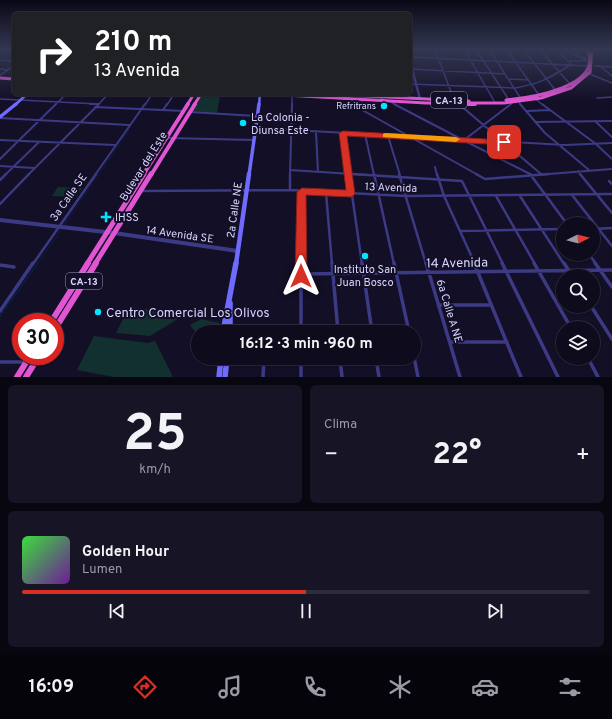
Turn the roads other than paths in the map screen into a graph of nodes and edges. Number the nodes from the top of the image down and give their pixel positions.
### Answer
1 (594, 66) edge
2 (600, 66) edge
3 (441, 67) edge
4 (474, 67) edge
5 (486, 67) edge
6 (501, 67) edge
7 (518, 67) edge
8 (537, 67) edge
9 (555, 67) edge
10 (568, 67) edge
11 (588, 67) edge
12 (12, 68) edge
13 (0, 69) edge
14 (412, 69) edge
15 (9, 70) junction
16 (443, 71) junction
17 (412, 72) edge
18 (478, 72) junction
19 (560, 72) junction
20 (490, 73) junction
21 (505, 74) junction
22 (590, 74) junction
23 (612, 76) edge
24 (0, 78) edge
25 (509, 79) junction
26 (12, 80) edge
27 (528, 80) junction
28 (546, 80) junction
29 (612, 83) edge
30 (412, 84) edge
31 (416, 84) junction
32 (570, 84) junction
33 (532, 85) junction
34 (449, 86) junction
35 (486, 88) junction
36 (500, 88) junction
37 (515, 88) junction
38 (556, 91) junction
39 (25, 96) edge
40 (64, 96) edge
41 (106, 96) edge
42 (151, 96) edge
43 (172, 96) edge
44 (196, 96) edge
45 (197, 96) edge
46 (259, 96) edge
47 (292, 96) joint
48 (366, 96) edge
49 (382, 97) edge
50 (538, 97) junction
51 (612, 97) edge
52 (0, 98) edge
53 (597, 98) dead end
54 (363, 99) junction
55 (389, 99) junction
56 (420, 99) junction
57 (20, 100) junction
58 (520, 100) junction
59 (455, 101) junction
60 (494, 101) junction
61 (58, 102) junction
62 (512, 102) junction
63 (98, 104) junction
64 (460, 104) junction
65 (95, 107) junction
66 (141, 109) junction
67 (162, 110) junction
68 (550, 110) junction
69 (184, 111) junction
70 (526, 111) junction
71 (190, 112) junction
72 (0, 117) edge
73 (291, 117) junction
74 (257, 118) junction
75 (40, 120) junction
76 (594, 121) junction
77 (612, 121) edge
78 (80, 122) junction
79 (535, 122) junction
80 (566, 122) junction
81 (129, 125) junction
82 (484, 125) junction
83 (256, 128) junction
84 (290, 130) junction
85 (316, 132) junction
86 (343, 133) junction
87 (365, 134) junction
88 (388, 136) junction
89 (410, 137) junction
90 (612, 137) edge
91 (167, 138) junction
92 (173, 138) junction
93 (0, 140) edge
94 (19, 140) junction
95 (254, 140) junction
96 (463, 140) junction
97 (40, 141) junction
98 (60, 142) junction
99 (504, 142) junction
100 (612, 143) edge
101 (596, 144) junction
102 (116, 145) junction
103 (558, 145) junction
104 (0, 159) edge
105 (612, 159) edge
106 (0, 166) edge
107 (13, 167) junction
108 (435, 167) dead end
109 (35, 168) junction
110 (612, 169) edge
111 (290, 170) junction
112 (589, 170) junction
113 (578, 171) junction
114 (318, 172) junction
115 (349, 174) junction
116 (541, 174) junction
117 (532, 175) junction
118 (374, 176) junction
119 (400, 177) junction
120 (438, 179) junction
121 (0, 180) edge
122 (609, 181) dead end
123 (612, 184) edge
124 (246, 190) junction
125 (290, 190) junction
126 (139, 191) junction
127 (302, 192) junction
128 (326, 193) junction
129 (351, 194) junction
130 (595, 194) junction
131 (612, 194) edge
132 (378, 195) junction
133 (547, 195) junction
134 (572, 195) junction
135 (406, 196) junction
136 (444, 196) junction
137 (471, 196) junction
138 (496, 196) junction
139 (520, 196) junction
140 (0, 204) edge
141 (612, 213) edge
142 (562, 217) edge
143 (589, 217) edge
144 (0, 220) edge
145 (58, 227) junction
146 (612, 228) edge
147 (542, 229) junction
148 (556, 229) edge
149 (600, 229) edge
150 (516, 230) junction
151 (460, 231) junction
152 (488, 231) junction
153 (600, 231) edge
154 (106, 233) junction
155 (114, 233) junction
156 (612, 246) edge
157 (238, 251) junction
158 (0, 266) edge
159 (14, 267) dead end
160 (568, 269) edge
161 (600, 270) joint
162 (612, 270) edge
163 (478, 271) junction
164 (507, 271) junction
165 (539, 271) junction
166 (556, 271) edge
167 (428, 272) junction
168 (363, 273) junction
169 (396, 273) junction
170 (301, 274) junction
171 (333, 274) junction
172 (612, 287) edge
173 (230, 299) junction
174 (491, 304) junction
175 (438, 305) junction
176 (0, 311) edge
177 (57, 313) edge
178 (595, 313) edge
179 (64, 314) edge
180 (567, 321) edge
181 (225, 325) edge
182 (230, 325) edge
183 (301, 325) edge
184 (337, 325) edge
185 (371, 325) edge
186 (407, 325) edge
187 (612, 339) edge
188 (450, 342) junction
189 (507, 342) junction
190 (0, 362) edge
191 (12, 362) edge
192 (24, 365) edge
193 (33, 365) edge
194 (221, 365) edge
195 (226, 365) edge
196 (264, 365) edge
197 (301, 365) edge
198 (341, 365) edge
199 (377, 365) edge
200 (416, 365) edge
201 (592, 365) edge
202 (17, 377) edge
203 (26, 377) edge
204 (220, 377) edge
205 (225, 377) edge
206 (263, 377) edge
207 (301, 377) edge
208 (342, 377) edge
209 (379, 377) edge
210 (418, 377) edge
211 (460, 377) edge
212 (521, 377) edge
213 (558, 377) edge
214 (598, 377) edge

1 - 22 highway, CA-13
2 - 23 street
3 - 16 street
4 - 18 street
5 - 20 street
6 - 21 street
7 - 27 street
8 - 28 street
9 - 19 street
10 - 19 street
11 - 32 highway, CA-13
12 - 15 street
13 - 15 street
14 - 16 street
15 - 24 street
16 - 18 street
16 - 34 street
17 - 31 street
18 - 20 street
18 - 35 street
19 - 28 street
19 - 32 street
20 - 21 street
20 - 36 street
21 - 25 street
22 - 29 street
22 - 50 highway, CA-13
24 - 26 highway
25 - 27 street
25 - 37 street
27 - 33 street
28 - 33 street
28 - 38 street
30 - 31 street
31 - 34 street
31 - 56 street
32 - 38 highway, CA-13
33 - 37 street
33 - 50 street
34 - 35 street
34 - 59 street
35 - 36 street
35 - 60 street
36 - 37 street
36 - 62 street
37 - 58 street
38 - 50 highway, CA-13
39 - 57 main road
40 - 61 street
41 - 63 street
42 - 66 street, 3a Calle SE
43 - 67 street
44 - 69 highway, Bulevar del Este / CA-13
45 - 71 highway, Bulevar del Este / CA-13
46 - 74 highway
47 - 54 highway, CA-13
47 - 73 street
48 - 49 highway, CA-13
49 - 54 highway, CA-13
49 - 55 highway, CA-13
50 - 58 highway, CA-13
50 - 68 street
51 - 53 street
52 - 57 street
54 - 89 street
55 - 56 highway, CA-13
55 - 64 highway, CA-13
55 - 96 street
56 - 59 highway, CA-13
57 - 61 street
57 - 72 main road
58 - 62 highway, CA-13
58 - 70 street
59 - 60 highway, CA-13
60 - 62 highway, CA-13
61 - 63 street
61 - 75 street
62 - 64 highway, CA-13
62 - 82 street
63 - 65 street
64 - 82 street
65 - 66 street
65 - 78 street
66 - 67 street
66 - 81 street, 3a Calle SE
67 - 69 street
68 - 70 street
68 - 80 street
69 - 91 highway, Bulevar del Este / CA-13
70 - 79 street
71 - 74 street
71 - 92 highway, Bulevar del Este / CA-13
72 - 75 street
73 - 74 street
73 - 84 street
74 - 83 main road, 2a Calle NE
75 - 78 street
75 - 94 street
76 - 77 street
76 - 80 street
76 - 90 street
78 - 81 street
78 - 98 street
79 - 80 street
79 - 103 street
80 - 101 street
81 - 102 street, 3a Calle SE
82 - 96 street
82 - 99 street
83 - 84 street
83 - 95 main road, 2a Calle NE
84 - 85 street
84 - 111 street
85 - 86 street
85 - 114 street
86 - 87 street
86 - 115 street
87 - 88 street
87 - 118 street
88 - 89 street
88 - 119 street, 6a Calle A NE
89 - 96 street
89 - 117 street
91 - 92 street
91 - 154 highway, Bulevar del Este / CA-13
92 - 95 street
92 - 126 highway, Bulevar del Este / CA-13
93 - 94 street
94 - 97 street
94 - 104 street
95 - 124 main road, 2a Calle NE
96 - 99 street
96 - 117 street
97 - 98 street
97 - 107 street
98 - 102 street
98 - 109 street
99 - 103 street
99 - 116 street
100 - 101 street
101 - 103 street
101 - 105 street
102 - 145 street, 3a Calle SE
103 - 112 street
106 - 107 street
107 - 109 street
107 - 121 street
108 - 120 street
109 - 140 street
110 - 112 street
111 - 114 street
111 - 125 street
112 - 113 street
113 - 116 street
113 - 130 street
114 - 115 street
115 - 118 street
115 - 129 street
116 - 117 street
117 - 133 street
118 - 119 street
118 - 132 street
119 - 120 street
119 - 135 street, 6a Calle A NE
120 - 136 street
120 - 137 street
122 - 123 street
124 - 125 street, 13 Avenida
124 - 126 street, 13 Avenida
124 - 157 main road, 2a Calle NE
125 - 127 street, 13 Avenida
126 - 155 highway, Bulevar del Este / CA-13
127 - 128 street, 13 Avenida
127 - 170 street
128 - 129 street, 13 Avenida
128 - 171 street
129 - 132 street, 13 Avenida
129 - 168 street
130 - 131 street, 13 Avenida
130 - 134 street, 13 Avenida
130 - 141 street
132 - 135 street, 13 Avenida
132 - 169 street
133 - 134 street, 13 Avenida
133 - 139 street, 13 Avenida
133 - 142 street
134 - 143 street
135 - 136 street, 13 Avenida
135 - 167 street, 6a Calle A NE
136 - 137 street, 13 Avenida
136 - 151 street
137 - 138 street, 13 Avenida
137 - 152 street
138 - 139 street, 13 Avenida
138 - 150 street
139 - 147 street
144 - 145 street, 14 Avenida SE
145 - 154 street, 14 Avenida SE
145 - 176 street, 3a Calle SE
146 - 149 street
147 - 148 street
147 - 150 street
147 - 160 street
150 - 152 street
150 - 165 street
151 - 152 street
151 - 163 street
152 - 164 street
153 - 156 street
154 - 155 street, 14 Avenida SE
154 - 177 highway, Bulevar del Este / CA-13
155 - 157 street, 14 Avenida SE
155 - 179 highway, Bulevar del Este / CA-13
157 - 173 main road, 2a Calle NE
158 - 159 street
161 - 162 street, 14 Avenida
161 - 172 street
163 - 164 street, 14 Avenida
163 - 167 street, 14 Avenida
163 - 174 street
164 - 165 street, 14 Avenida
164 - 213 street
165 - 166 street, 14 Avenida
165 - 180 street
167 - 169 street, 14 Avenida
167 - 175 street, 6a Calle A NE
168 - 169 street, 14 Avenida
168 - 171 street, 14 Avenida
168 - 185 street
169 - 186 street
170 - 171 street, 14 Avenida
170 - 183 street
171 - 184 street
173 - 181 main road, 2a Calle NE
173 - 182 main road
174 - 175 street
174 - 189 street
175 - 188 street, 6a Calle A NE
178 - 187 street
188 - 189 street
188 - 211 street, 6a Calle A NE
189 - 212 street
190 - 191 street
192 - 202 highway
193 - 203 highway
194 - 204 main road
195 - 205 main road
196 - 206 street
197 - 207 street
198 - 208 street
199 - 209 street
200 - 210 street
201 - 214 street

